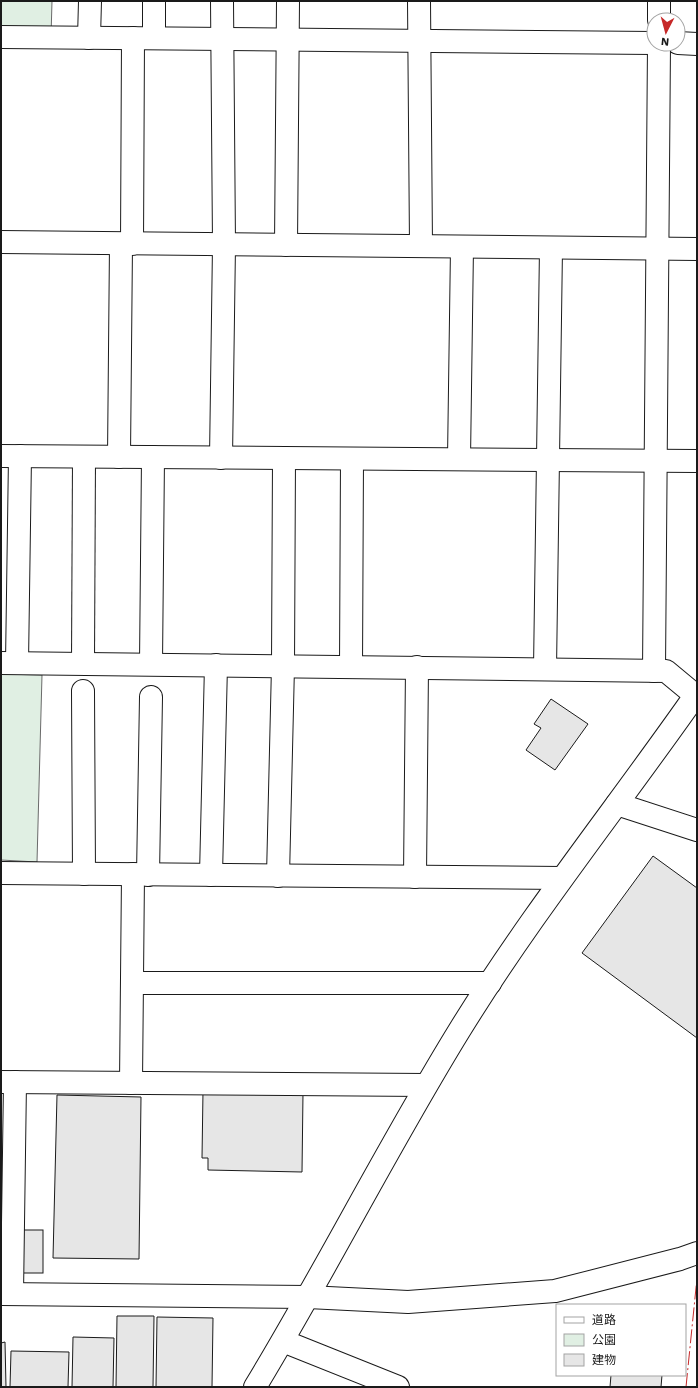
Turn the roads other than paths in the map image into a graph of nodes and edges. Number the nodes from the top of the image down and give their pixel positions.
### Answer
1 (90, 1) edge
2 (154, 1) edge
3 (222, 1) edge
4 (288, 1) edge
5 (419, 1) edge
6 (659, 1) edge
7 (659, 12) edge
8 (1, 37) edge
9 (89, 38) junction
10 (143, 38) junction
11 (222, 39) junction
12 (288, 40) junction
13 (418, 41) junction
14 (646, 43) edge
15 (686, 43) edge
16 (697, 44) edge
17 (659, 52) edge
18 (1, 242) edge
19 (126, 244) junction
20 (224, 245) junction
21 (286, 245) junction
22 (421, 246) junction
23 (462, 247) junction
24 (551, 248) junction
25 (656, 249) junction
26 (697, 249) edge
27 (10, 456) edge
28 (84, 457) junction
29 (119, 457) junction
30 (153, 457) junction
31 (221, 458) junction
32 (284, 458) junction
33 (352, 459) junction
34 (459, 459) junction
35 (549, 460) junction
36 (655, 461) junction
37 (697, 461) edge
38 (9, 663) edge
39 (83, 664) junction
40 (151, 664) junction
41 (216, 665) junction
42 (283, 666) junction
43 (352, 667) junction
44 (417, 668) junction
45 (545, 669) junction
46 (654, 671) junction
47 (83, 691) dead end
48 (696, 694) edge
49 (151, 697) dead end
50 (616, 804) junction
51 (697, 830) edge
52 (1, 873) edge
53 (84, 874) junction
54 (141, 875) junction
55 (211, 875) junction
56 (278, 876) junction
57 (415, 877) junction
58 (562, 878) junction
59 (490, 982) junction
60 (132, 983) junction
61 (8, 1082) edge
62 (131, 1083) junction
63 (426, 1085) junction
64 (697, 1253) edge
65 (6, 1294) edge
66 (308, 1297) junction
67 (283, 1341) junction
68 (255, 1387) edge
69 (398, 1387) edge

1 - 9 street
2 - 10 street
3 - 11 street
4 - 12 street
5 - 13 street
6 - 7 street
8 - 9 street
9 - 10 street
10 - 11 street
10 - 19 street
11 - 12 street
11 - 20 street
12 - 13 street
12 - 21 street
13 - 14 street
13 - 22 street
15 - 16 street
17 - 25 street
18 - 19 street
19 - 20 street
19 - 29 street
20 - 21 street
20 - 31 street
21 - 22 street
22 - 23 street
23 - 24 street
23 - 34 street
24 - 25 street
24 - 35 street
25 - 26 street
25 - 36 street
27 - 28 street
27 - 38 street
28 - 29 street
28 - 39 street
29 - 30 street
30 - 31 street
30 - 40 street
31 - 32 street
32 - 33 street
32 - 42 street
33 - 34 street
33 - 43 street
34 - 35 street
35 - 36 street
35 - 45 street
36 - 37 street
36 - 46 street
38 - 39 street
39 - 40 street
40 - 41 street
41 - 42 street
41 - 55 street
42 - 43 street
42 - 56 street
43 - 44 street
44 - 45 street
44 - 57 street
45 - 46 street
46 - 48 street
47 - 53 street
48 - 50 street
49 - 54 street
50 - 51 street
50 - 58 street
52 - 53 street
53 - 54 street
54 - 55 street
54 - 60 street
55 - 56 street
56 - 57 street
57 - 58 street
58 - 59 street
59 - 60 street
59 - 63 street
60 - 62 street
61 - 62 street
61 - 65 street
62 - 63 street
63 - 66 street
64 - 66 street
65 - 66 street
66 - 67 street
67 - 68 street
67 - 69 street

